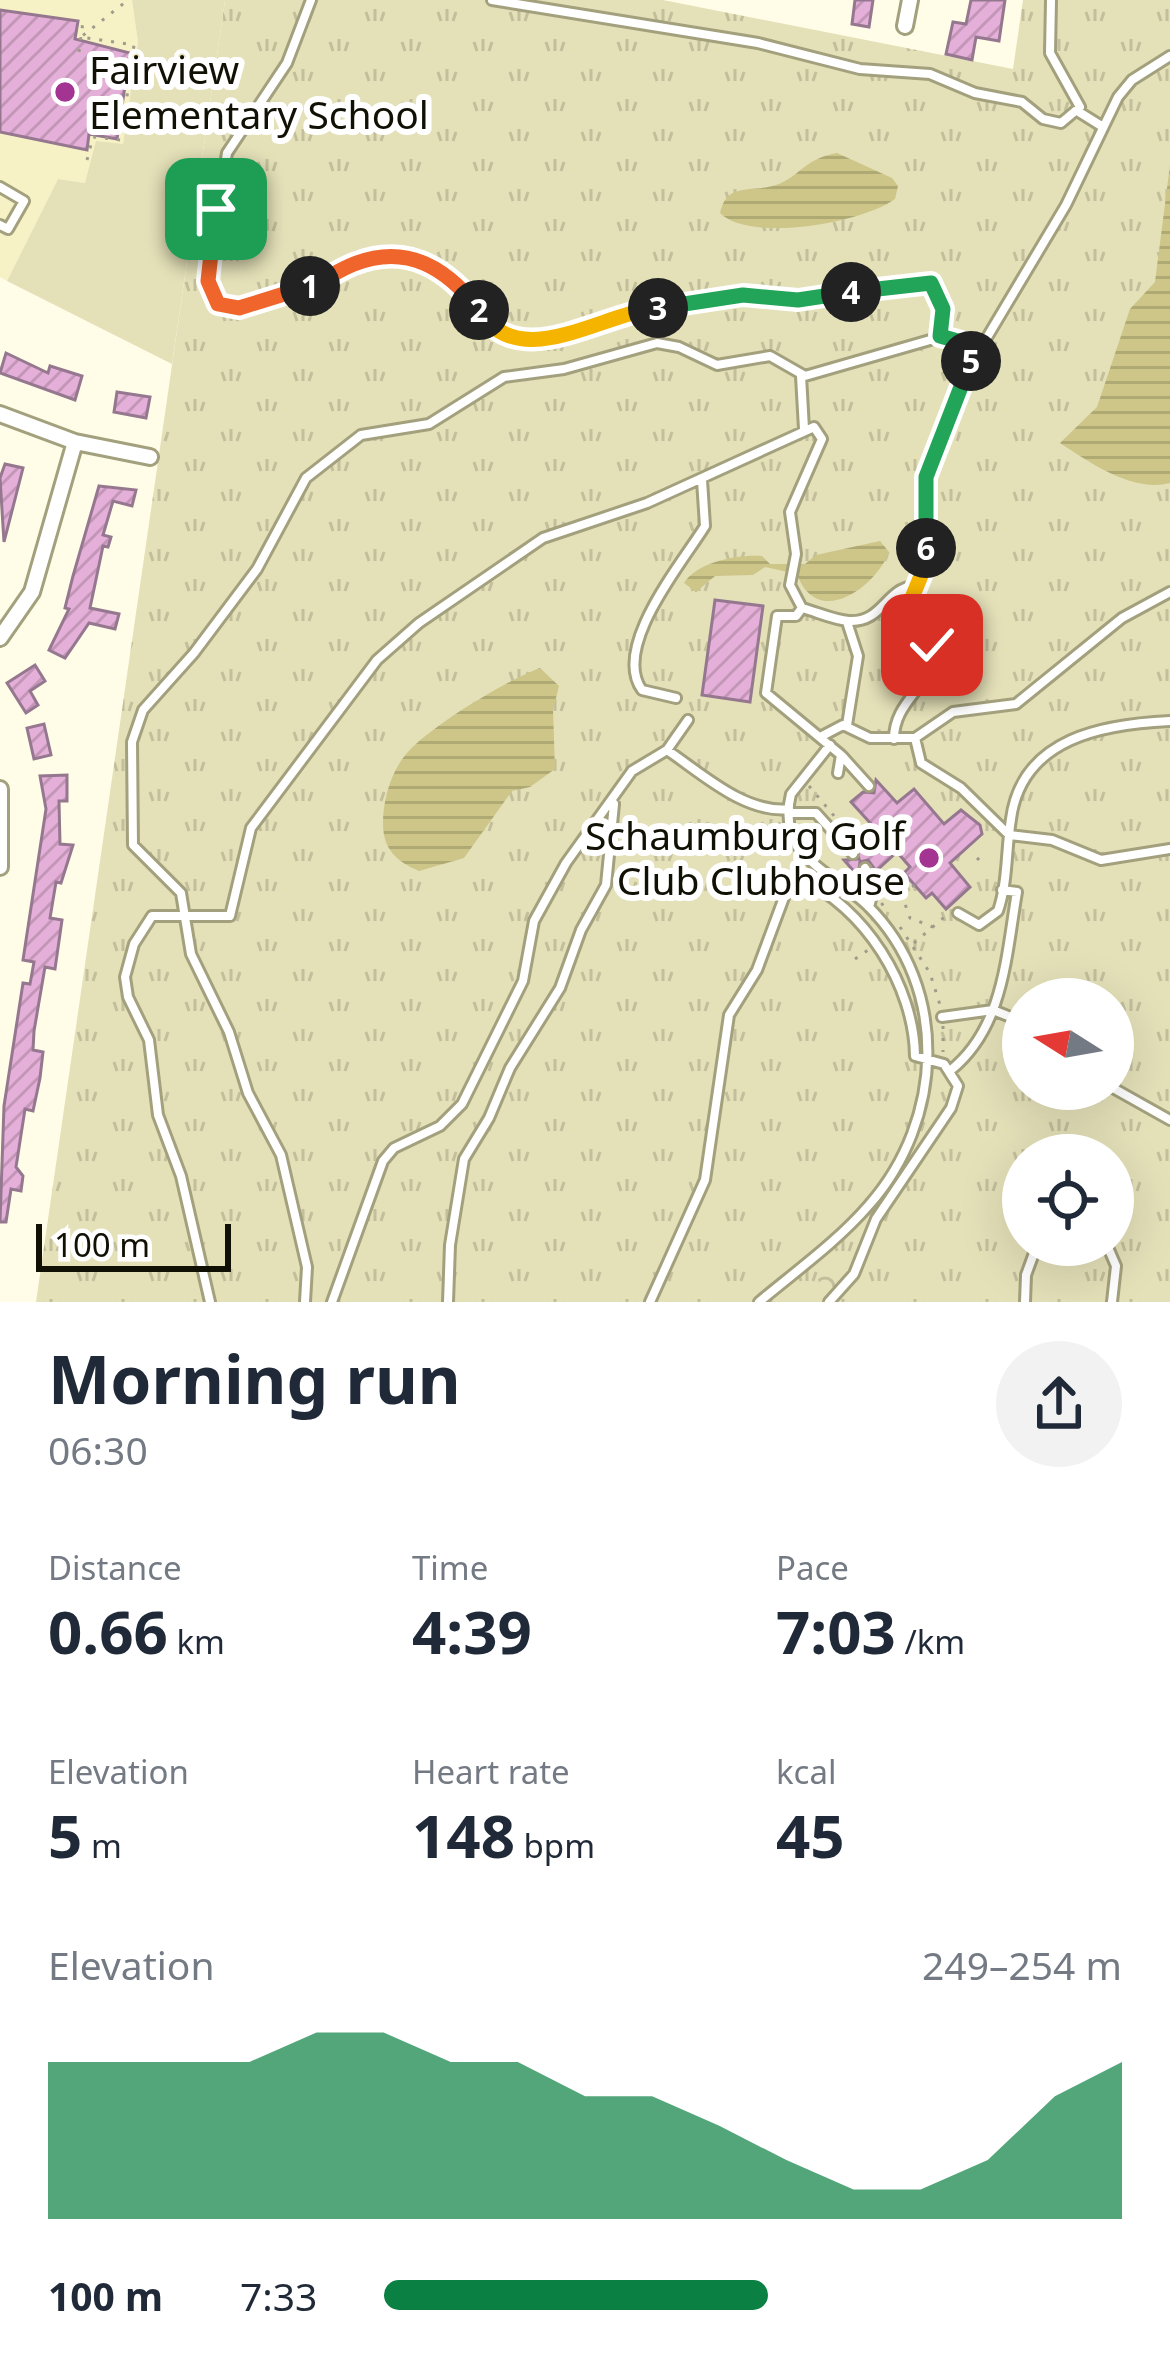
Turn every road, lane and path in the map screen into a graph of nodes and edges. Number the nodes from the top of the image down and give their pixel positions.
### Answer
1 (128, 0) edge
2 (311, 0) edge
3 (492, 0) edge
4 (910, 0) edge
5 (1051, 0) edge
6 (83, 21) dead end
7 (905, 26) dead end
8 (81, 37) junction
9 (79, 52) dead end
10 (1170, 56) edge
11 (1079, 112) junction
12 (1103, 127) junction
13 (87, 160) dead end
14 (0, 187) edge
15 (0, 225) edge
16 (940, 336) junction
17 (979, 347) junction
18 (801, 376) junction
19 (0, 414) edge
20 (804, 429) junction
21 (74, 442) junction
22 (150, 458) dead end
23 (702, 480) junction
24 (913, 586) junction
25 (1170, 592) edge
26 (802, 608) junction
27 (847, 622) junction
28 (0, 638) edge
29 (676, 698) dead end
30 (688, 720) dead end
31 (1170, 721) edge
32 (847, 725) junction
33 (822, 736) junction
34 (915, 738) junction
35 (894, 739) junction
36 (830, 745) junction
37 (667, 750) junction
38 (841, 755) junction
39 (838, 773) dead end
40 (801, 776) junction
41 (869, 786) dead end
42 (0, 789) edge
43 (614, 803) junction
44 (789, 811) junction
45 (1010, 835) junction
46 (851, 841) dead end
47 (1170, 849) edge
48 (853, 854) dead end
49 (983, 854) dead end
50 (977, 860) dead end
51 (0, 867) edge
52 (865, 868) dead end
53 (878, 871) dead end
54 (915, 885) dead end
55 (1002, 890) junction
56 (901, 897) junction
57 (868, 907) junction
58 (954, 913) joint
59 (185, 916) junction
60 (910, 918) junction
61 (933, 927) junction
62 (913, 944) junction
63 (993, 1010) junction
64 (1002, 1014) edge
65 (942, 1017) junction
66 (929, 1060) junction
67 (941, 1062) junction
68 (951, 1070) junction
69 (1134, 1100) edge
70 (1170, 1120) edge
71 (1029, 1266) edge
72 (1116, 1266) edge
73 (210, 1302) edge
74 (305, 1302) edge
75 (332, 1302) edge
76 (448, 1302) edge
77 (650, 1302) edge
78 (759, 1302) edge
79 (829, 1302) edge
80 (1025, 1302) edge
81 (1112, 1302) edge

1 - 8 path
2 - 16 lane
3 - 11 lane
4 - 7 street
5 - 11 lane
6 - 8 path
8 - 9 path
8 - 13 path
10 - 12 lane
11 - 12 lane
12 - 17 lane
14 - 15 lane
16 - 17 lane
16 - 18 lane
17 - 24 lane
18 - 20 lane
18 - 59 lane
19 - 21 street
20 - 23 lane
20 - 26 lane
21 - 22 street
21 - 28 street
23 - 29 lane
23 - 59 lane
24 - 27 lane
24 - 35 lane
25 - 34 lane
26 - 27 lane
26 - 33 lane
27 - 32 lane
30 - 37 lane
31 - 45 lane
32 - 33 lane
32 - 35 lane
33 - 36 lane
34 - 35 lane
34 - 45 lane
36 - 38 lane
36 - 40 lane
37 - 43 lane
37 - 44 lane
38 - 39 lane
38 - 41 lane
40 - 44 lane
40 - 46 path
42 - 51 street
43 - 75 lane
43 - 76 lane
44 - 48 lane
44 - 57 lane
45 - 47 lane
45 - 55 lane
49 - 50 path
52 - 57 lane
53 - 56 path
54 - 56 path
55 - 58 lane
55 - 63 lane
56 - 57 path
56 - 60 path
57 - 66 lane
58 - 61 path
59 - 73 lane
59 - 74 lane
60 - 61 path
60 - 62 path
61 - 62 path
62 - 65 path
63 - 64 lane
63 - 65 lane
63 - 68 lane
65 - 67 path
66 - 67 lane
66 - 77 lane
66 - 78 lane
67 - 68 lane
68 - 79 lane
69 - 70 lane
71 - 80 lane
72 - 81 lane

